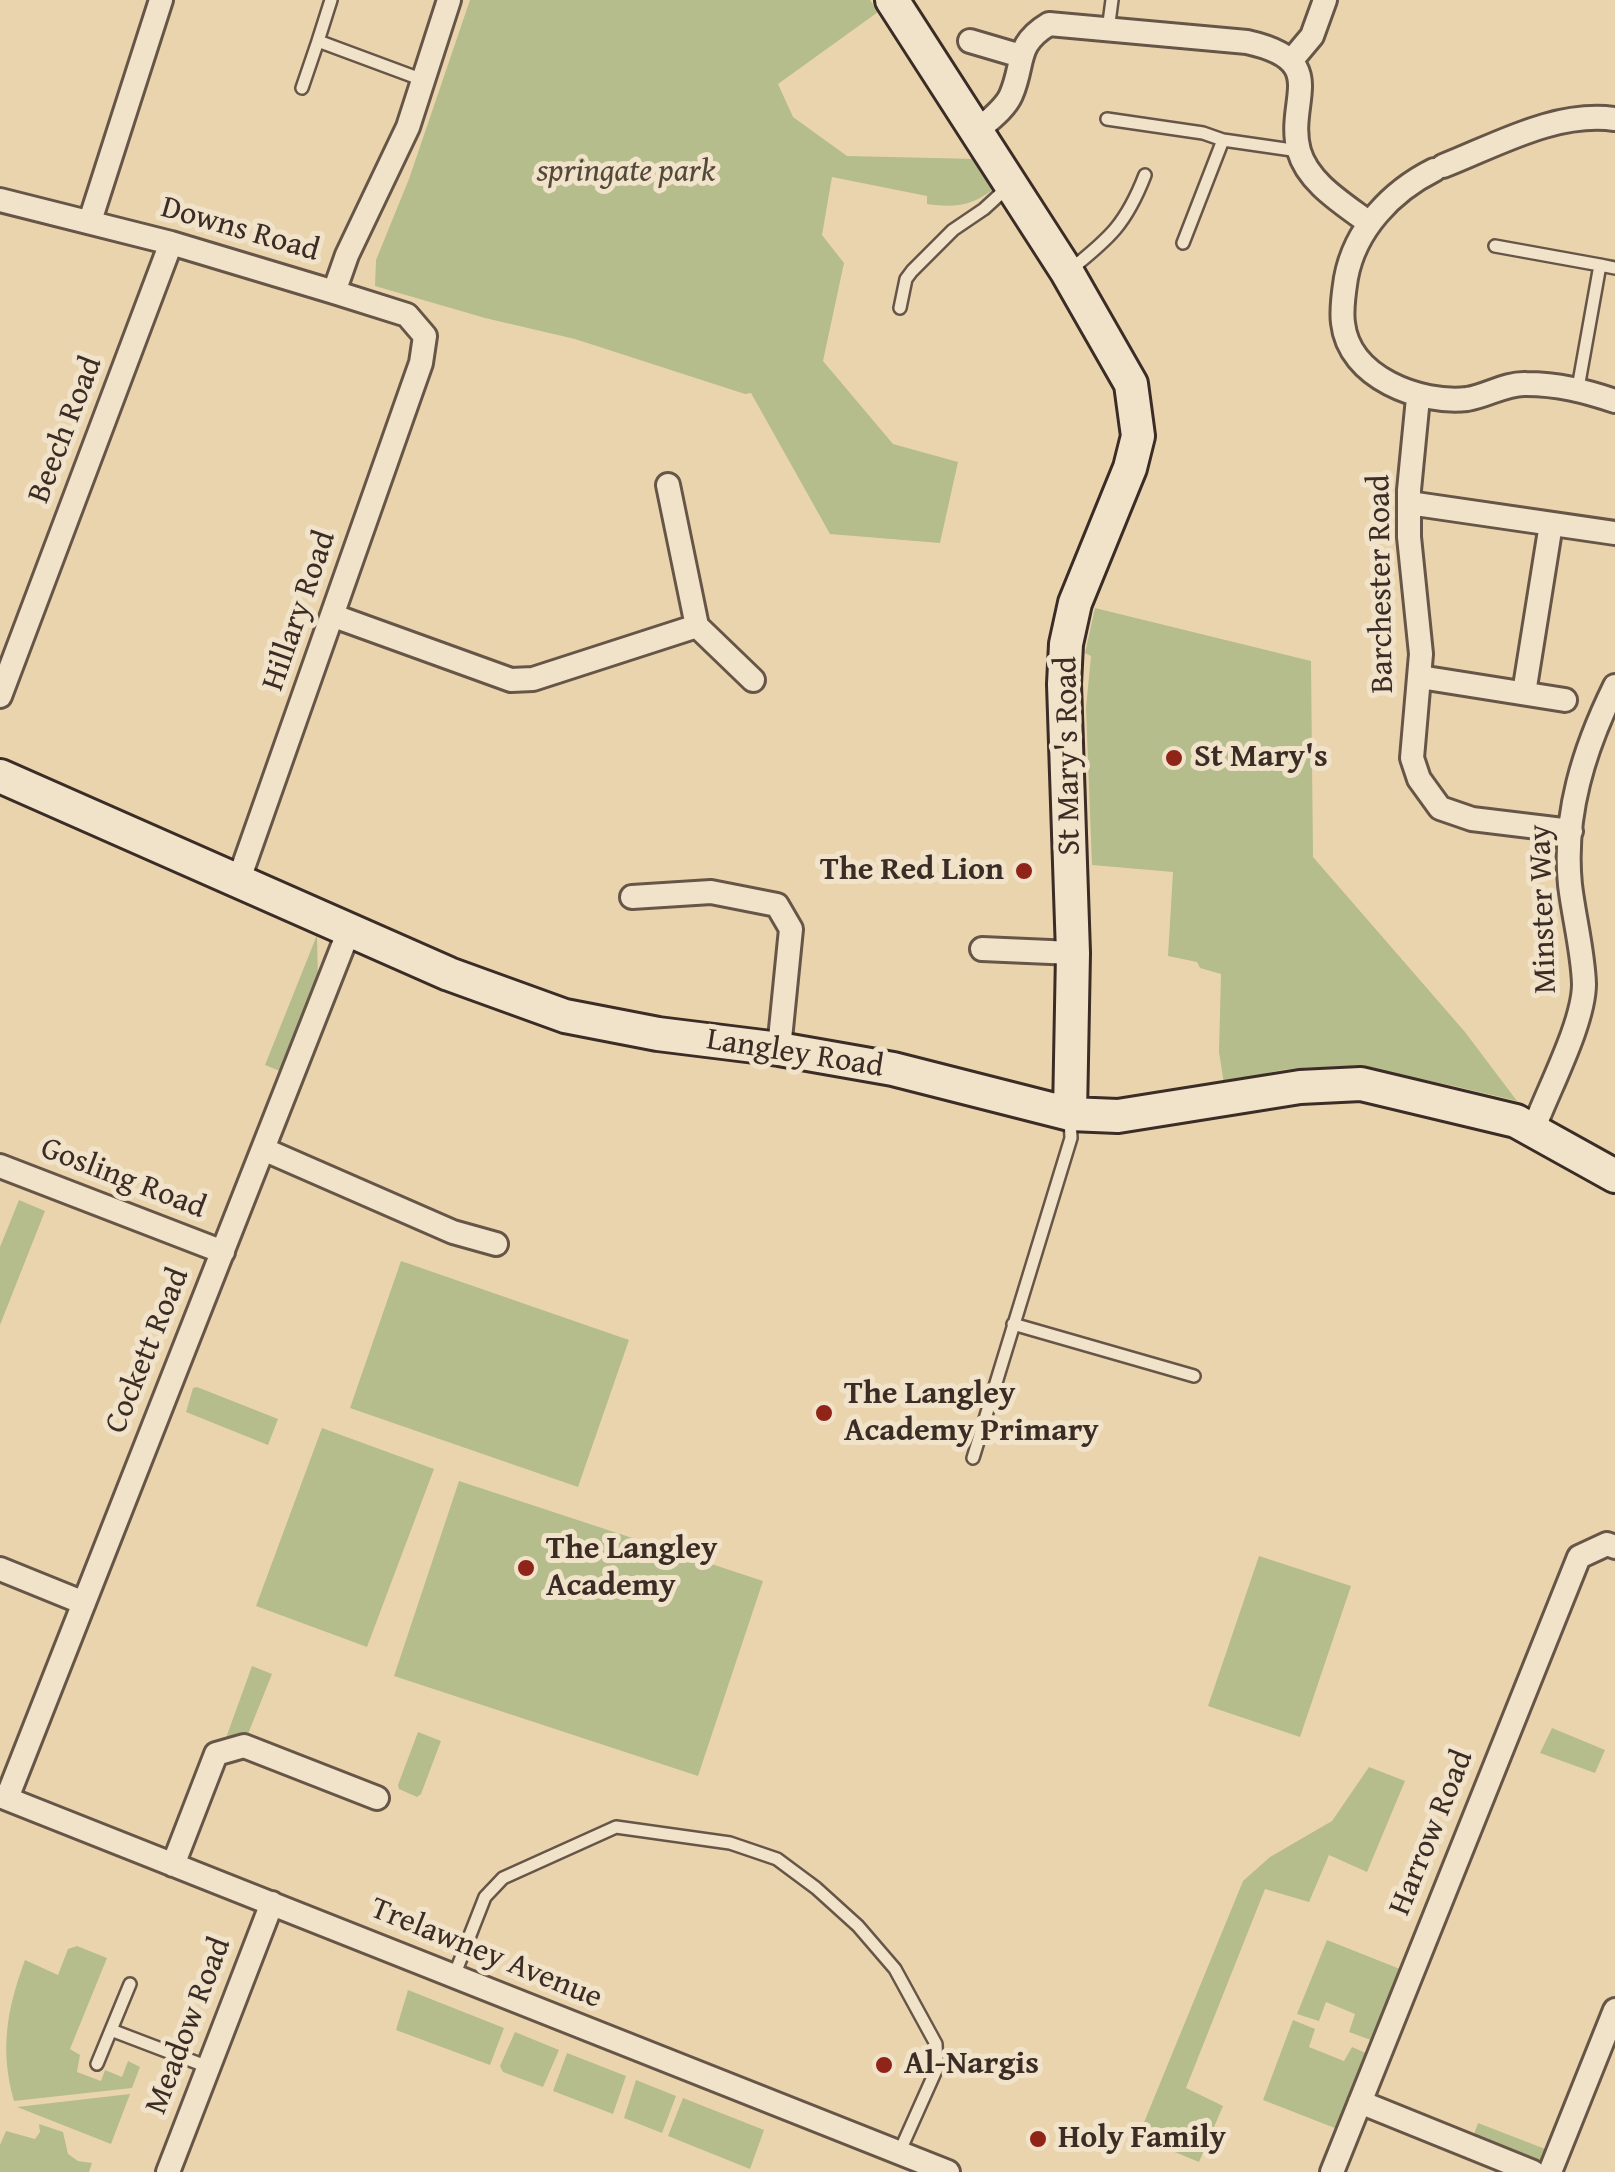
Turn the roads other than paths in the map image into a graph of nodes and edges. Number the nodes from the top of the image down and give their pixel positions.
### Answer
1 (161, 0) edge
2 (330, 0) edge
3 (450, 0) edge
4 (892, 0) edge
5 (1112, 0) edge
6 (1325, 0) edge
7 (1108, 30) junction
8 (318, 41) junction
9 (970, 41) dead end
10 (1020, 56) junction
11 (1291, 62) junction
12 (423, 80) junction
13 (302, 88) dead end
14 (1615, 119) edge
15 (1107, 120) dead end
16 (976, 130) junction
17 (1223, 140) junction
18 (1299, 151) junction
19 (1145, 175) dead end
20 (1011, 184) junction
21 (0, 200) edge
22 (90, 221) junction
23 (1369, 223) junction
24 (171, 243) junction
25 (1183, 243) dead end
26 (1495, 246) dead end
27 (1600, 265) junction
28 (1615, 268) edge
29 (1067, 272) junction
30 (334, 292) junction
31 (900, 308) dead end
32 (420, 364) joint
33 (1578, 388) junction
34 (1418, 398) junction
35 (1615, 401) edge
36 (668, 485) dead end
37 (1409, 503) junction
38 (1551, 524) junction
39 (1615, 533) edge
40 (334, 616) junction
41 (697, 626) junction
42 (1420, 678) junction
43 (753, 680) dead end
44 (1615, 686) edge
45 (1524, 694) junction
46 (0, 696) edge
47 (1565, 700) dead end
48 (0, 776) edge
49 (1571, 831) junction
50 (238, 879) junction
51 (632, 896) dead end
52 (350, 928) junction
53 (982, 949) dead end
54 (1073, 953) junction
55 (778, 1049) junction
56 (1070, 1114) junction
57 (1534, 1128) junction
58 (263, 1149) junction
59 (0, 1166) edge
60 (1615, 1176) edge
61 (496, 1244) dead end
62 (222, 1252) junction
63 (1013, 1324) junction
64 (1194, 1376) dead end
65 (972, 1458) dead end
66 (1615, 1547) edge
67 (0, 1569) edge
68 (84, 1603) junction
69 (3, 1797) edge
70 (377, 1798) dead end
71 (174, 1865) junction
72 (272, 1903) junction
73 (454, 1976) junction
74 (130, 1984) dead end
75 (1615, 2010) edge
76 (112, 2030) junction
77 (97, 2064) dead end
78 (208, 2067) junction
79 (1360, 2102) junction
80 (899, 2153) junction
81 (168, 2172) edge
82 (948, 2172) edge
83 (1332, 2172) edge
84 (1533, 2172) edge
85 (1550, 2172) edge

1 - 22 street
2 - 8 lane
3 - 12 street
4 - 16 street, St Mary's Road
5 - 7 lane
6 - 11 street
7 - 10 street
7 - 11 street
8 - 12 lane
8 - 13 lane
9 - 10 street
10 - 16 street
11 - 18 street
12 - 30 street
14 - 23 street
15 - 17 lane
16 - 20 street, St Mary's Road
17 - 18 lane
17 - 25 lane
18 - 23 street
19 - 29 lane
20 - 29 street, St Mary's Road
20 - 31 lane
21 - 22 street, Downs Road
22 - 24 street, Downs Road
23 - 34 street
24 - 30 street, Downs Road
24 - 46 street, Beech Road
26 - 27 lane
27 - 28 lane
27 - 33 lane
29 - 54 street, St Mary's Road
30 - 32 street, Downs Road
32 - 40 street, Hillary Road
33 - 34 street
33 - 35 street
34 - 37 street, Barchester Road
36 - 41 street
37 - 38 street
37 - 42 street, Barchester Road
38 - 39 street
38 - 45 street
40 - 41 street
40 - 50 street, Hillary Road
41 - 43 street
42 - 45 street
42 - 49 street, Barchester Road
44 - 49 street, Minster Way
45 - 47 street
48 - 50 street, Langley Road
49 - 57 street, Minster Way
50 - 52 street, Langley Road
51 - 55 street
52 - 55 street, Langley Road
52 - 58 street, Cockett Road
53 - 54 street
54 - 56 street, St Mary's Road
55 - 56 street, Langley Road
56 - 57 street, Langley Road
56 - 63 lane
57 - 60 street, Langley Road
58 - 61 street
58 - 62 street, Cockett Road
59 - 62 street, Gosling Road
62 - 68 street, Cockett Road
63 - 64 lane
63 - 65 lane
66 - 79 street, Harrow Road
67 - 68 street
68 - 69 street, Cockett Road
69 - 71 street, Trelawney Avenue
70 - 71 street
71 - 72 street, Trelawney Avenue
72 - 73 street, Trelawney Avenue
72 - 78 street, Meadow Road
73 - 80 street, Trelawney Avenue
73 - 80 lane
74 - 76 lane
75 - 85 street
76 - 77 lane
76 - 78 lane
78 - 81 street, Meadow Road
79 - 83 street, Harrow Road
79 - 84 street
80 - 82 street, Trelawney Avenue

